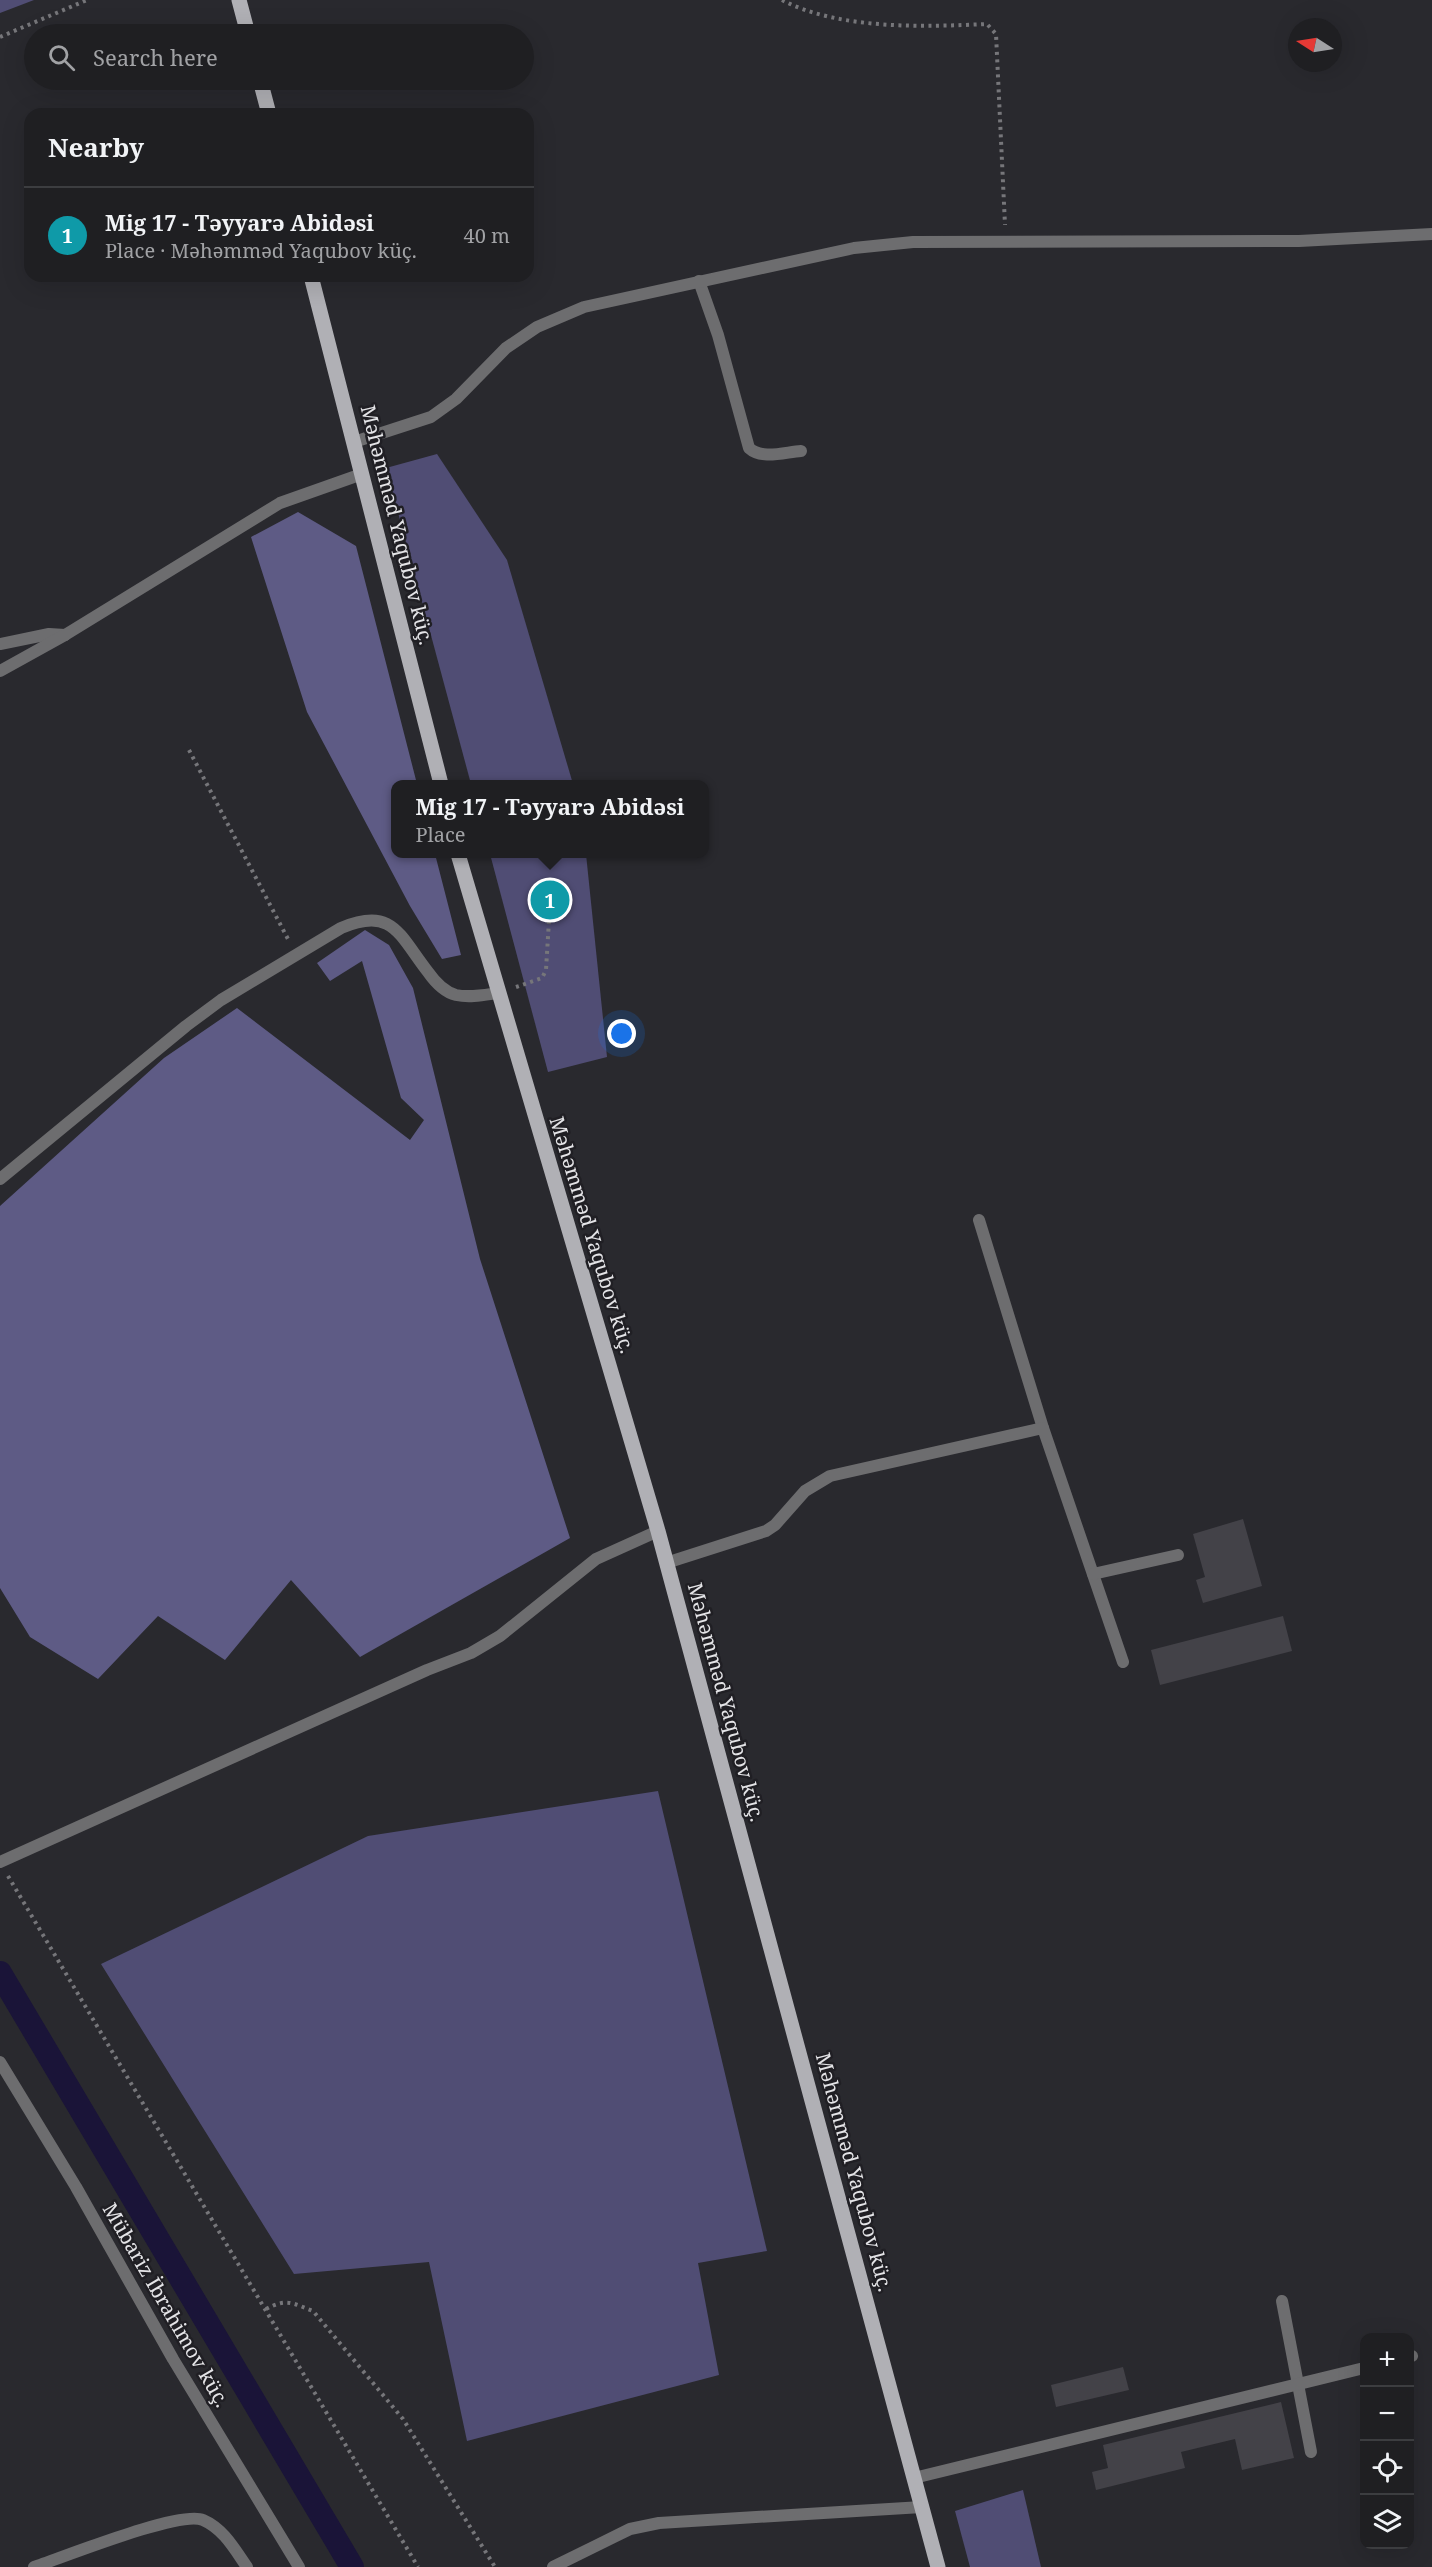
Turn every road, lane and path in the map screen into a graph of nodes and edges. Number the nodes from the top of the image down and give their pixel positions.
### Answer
1 (87, 0) edge
2 (239, 0) edge
3 (782, 0) edge
4 (31, 24) edge
5 (245, 24) edge
6 (24, 27) edge
7 (0, 37) edge
8 (263, 90) edge
9 (267, 108) edge
10 (1432, 234) edge
11 (1005, 242) junction
12 (699, 281) junction
13 (313, 282) edge
14 (354, 442) junction
15 (801, 451) dead end
16 (362, 474) junction
17 (65, 635) junction
18 (0, 644) edge
19 (0, 671) edge
20 (189, 750) dead end
21 (440, 780) edge
22 (459, 858) edge
23 (549, 920) dead end
24 (297, 955) junction
25 (498, 993) junction
26 (0, 1179) edge
27 (979, 1220) dead end
28 (1043, 1428) junction
29 (658, 1531) junction
30 (1178, 1555) dead end
31 (666, 1563) junction
32 (1093, 1574) junction
33 (1123, 1662) dead end
34 (3, 1868) edge
35 (0, 2062) edge
36 (1282, 2301) dead end
37 (266, 2309) junction
38 (1360, 2369) edge
39 (1298, 2385) junction
40 (1311, 2452) dead end
41 (914, 2478) junction
42 (922, 2507) junction
43 (34, 2567) edge
44 (247, 2567) edge
45 (299, 2567) edge
46 (418, 2567) edge
47 (495, 2567) edge
48 (553, 2567) edge
49 (938, 2567) edge

1 - 4 path
2 - 5 main road
3 - 11 path
6 - 7 path
8 - 9 main road
10 - 11 street
11 - 12 street
12 - 14 street
12 - 15 street
13 - 14 main road, Məhəmməd Yaqubov küç.
14 - 16 main road, Məhəmməd Yaqubov küç.
16 - 17 street
16 - 21 main road, Məhəmməd Yaqubov küç.
17 - 18 street
17 - 19 street
20 - 24 path
22 - 25 main road, Məhəmməd Yaqubov küç.
23 - 25 path
24 - 25 street
24 - 26 street
25 - 29 main road, Məhəmməd Yaqubov küç.
27 - 28 street
28 - 31 street
28 - 32 street
29 - 31 main road, Məhəmməd Yaqubov küç.
29 - 34 street
30 - 32 street
31 - 41 main road, Məhəmməd Yaqubov küç.
32 - 33 street
34 - 37 path
35 - 45 street, Mübariz İbrahimov küç.
36 - 39 street
37 - 46 path
37 - 47 path
38 - 39 street
39 - 40 street
39 - 41 street
41 - 42 main road, Məhəmməd Yaqubov küç.
42 - 48 street
42 - 49 main road, Məhəmməd Yaqubov küç.
43 - 44 street

